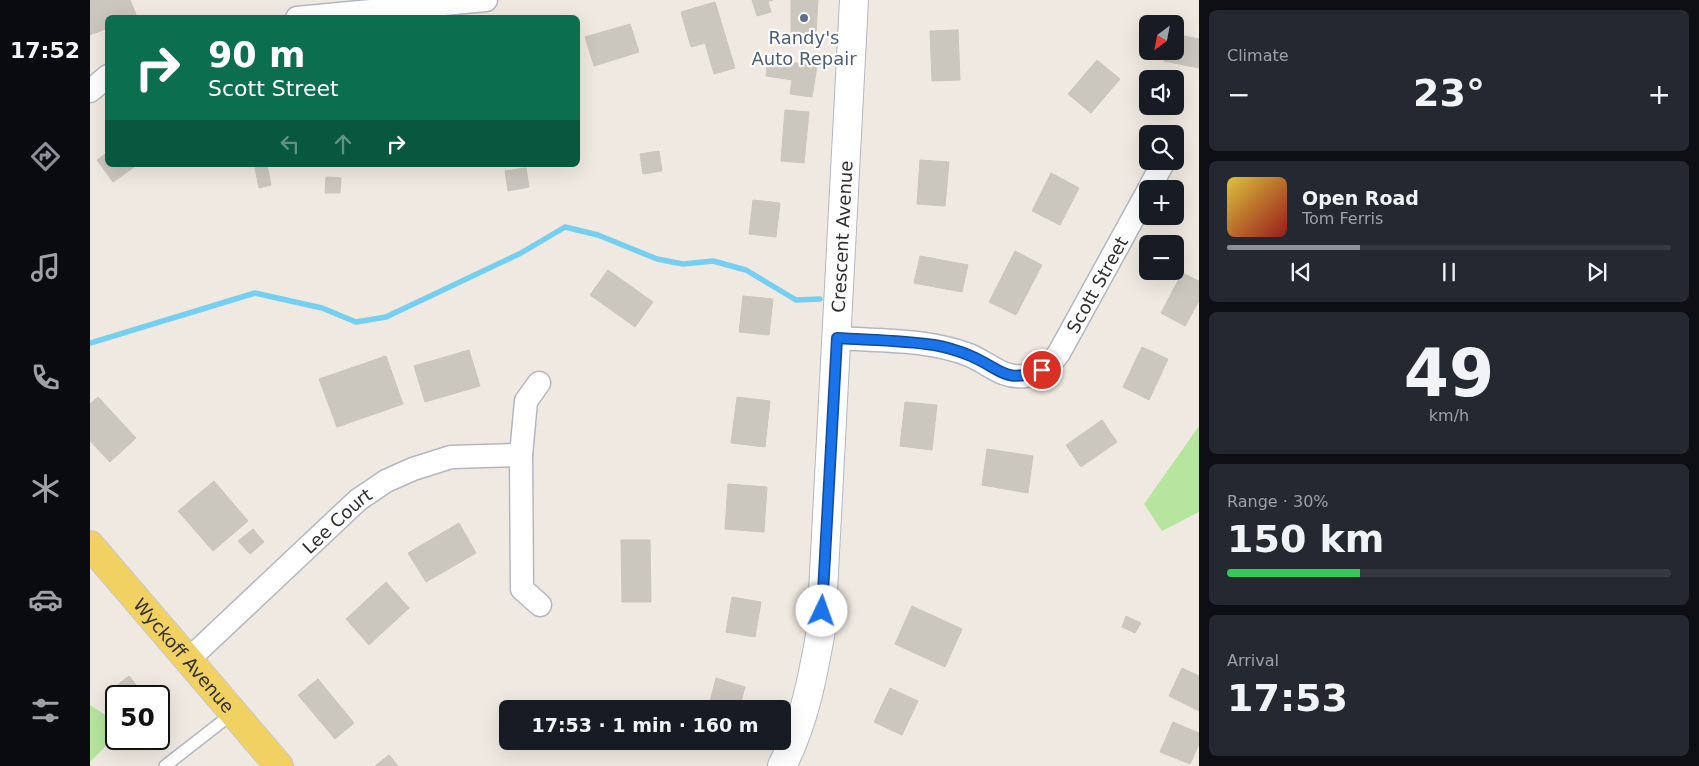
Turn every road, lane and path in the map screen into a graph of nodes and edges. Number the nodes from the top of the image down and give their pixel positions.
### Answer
1 (486, 0) edge
2 (854, 0) edge
3 (328, 15) edge
4 (105, 78) edge
5 (90, 91) edge
6 (1139, 206) edge
7 (837, 338) junction
8 (539, 383) dead end
9 (521, 455) junction
10 (90, 545) edge
11 (540, 606) dead end
12 (188, 660) junction
13 (233, 713) junction
14 (165, 766) edge
15 (279, 766) edge
16 (782, 766) edge

1 - 3 street
2 - 7 main road, Crescent Avenue
4 - 5 street
6 - 7 street, Scott Street
7 - 16 main road, Crescent Avenue
8 - 9 street
9 - 11 street
9 - 12 street, Lee Court
10 - 12 main road, Wyckoff Avenue
12 - 13 main road, Wyckoff Avenue
13 - 14 lane
13 - 15 main road, Wyckoff Avenue

